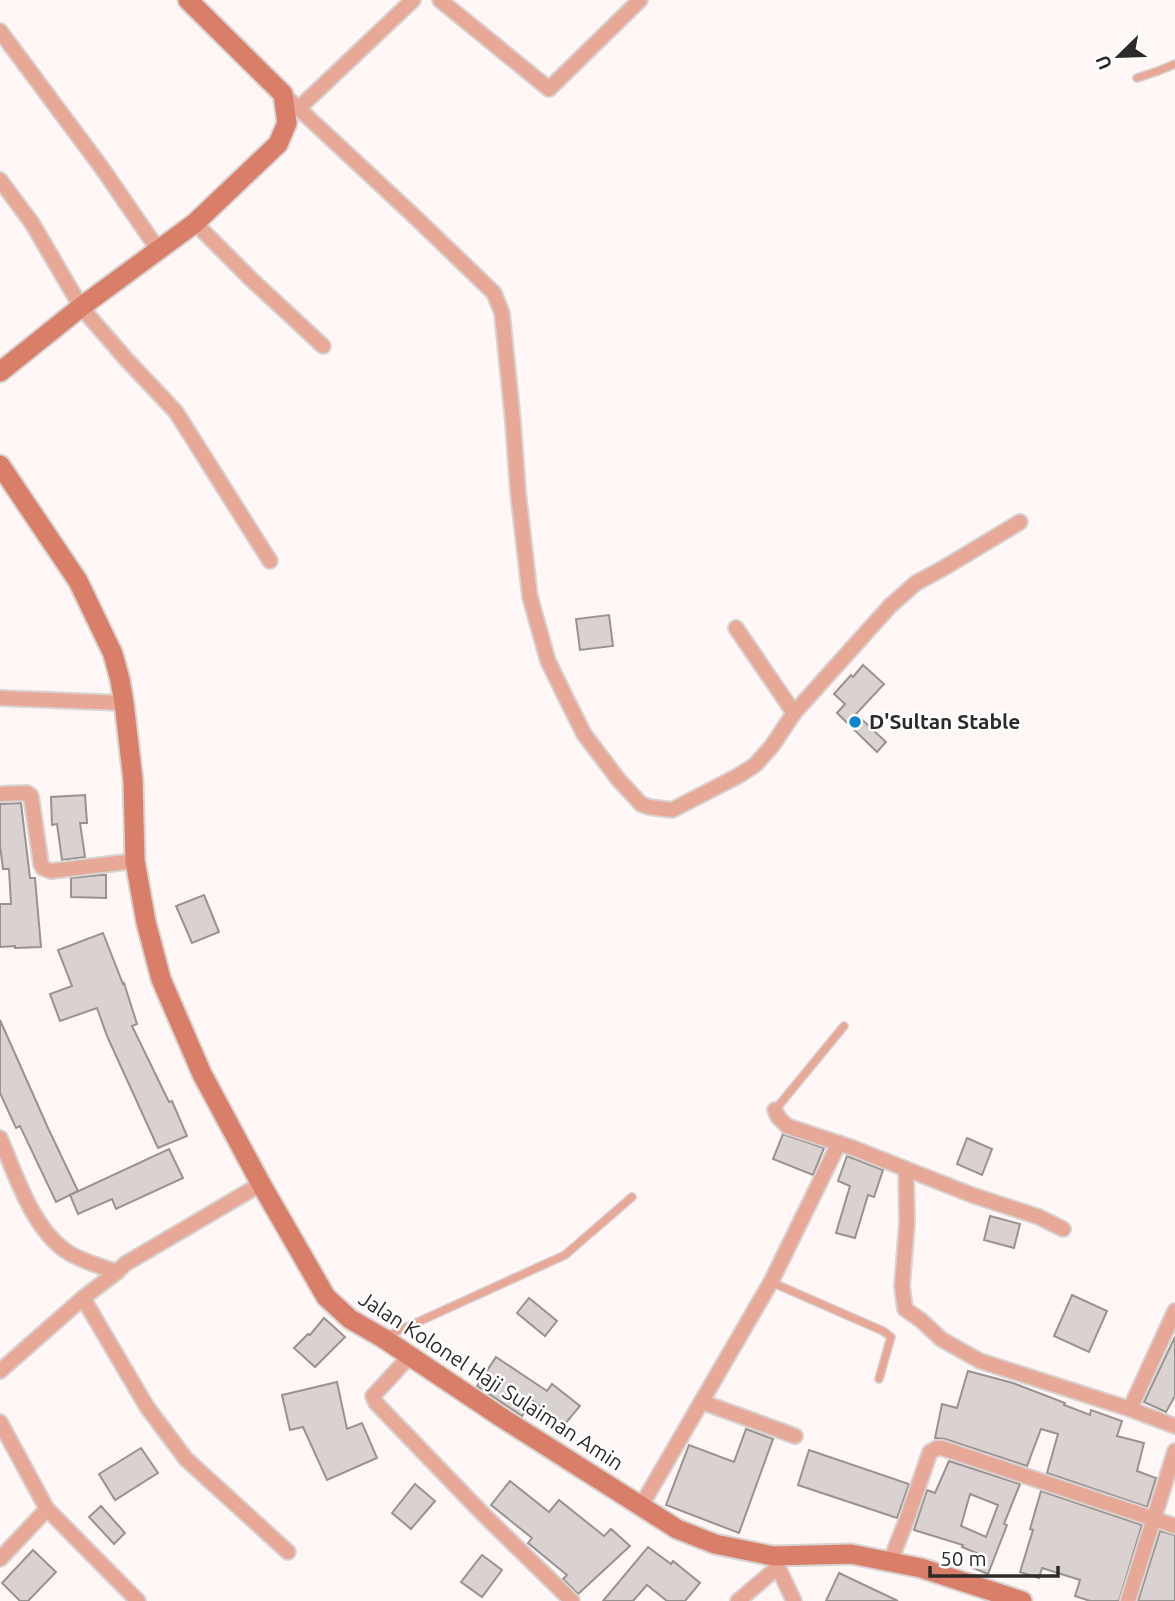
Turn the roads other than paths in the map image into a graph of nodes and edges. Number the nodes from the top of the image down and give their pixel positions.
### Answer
1 (188, 0) edge
2 (413, 0) edge
3 (440, 0) edge
4 (640, 0) edge
5 (0, 31) edge
6 (1175, 64) edge
7 (1137, 78) dead end
8 (283, 94) junction
9 (298, 109) junction
10 (0, 180) edge
11 (195, 223) junction
12 (159, 251) junction
13 (81, 307) junction
14 (323, 346) dead end
15 (0, 372) edge
16 (0, 466) edge
17 (1020, 522) dead end
18 (270, 561) dead end
19 (736, 628) dead end
20 (0, 698) edge
21 (124, 702) junction
22 (794, 713) junction
23 (0, 794) edge
24 (135, 862) junction
25 (844, 1026) dead end
26 (775, 1110) joint
27 (0, 1139) edge
28 (839, 1143) junction
29 (906, 1169) junction
30 (261, 1185) junction
31 (632, 1197) dead end
32 (1063, 1229) dead end
33 (117, 1272) junction
34 (771, 1282) junction
35 (83, 1298) junction
36 (1175, 1311) edge
37 (383, 1338) junction
38 (410, 1356) junction
39 (0, 1371) edge
40 (879, 1379) dead end
41 (702, 1402) junction
42 (1130, 1409) junction
43 (0, 1422) edge
44 (1175, 1426) edge
45 (794, 1436) dead end
46 (1175, 1451) edge
47 (641, 1506) junction
48 (47, 1509) junction
49 (1153, 1519) junction
50 (1175, 1526) edge
51 (288, 1552) dead end
52 (0, 1559) edge
53 (775, 1562) junction
54 (890, 1562) junction
55 (138, 1601) edge
56 (572, 1601) edge
57 (738, 1601) edge
58 (794, 1601) edge
59 (1022, 1601) edge
60 (1128, 1601) edge

1 - 8 street
2 - 9 street
3 - 4 street
5 - 12 street
6 - 7 lane
8 - 9 street
8 - 11 street
9 - 22 street
10 - 13 street
11 - 12 street
11 - 14 street
12 - 13 street
13 - 15 street
13 - 18 street
16 - 21 street, Jalan Kolonel Haji Sulaiman Amin
17 - 22 street
19 - 22 street
20 - 21 street
21 - 24 street, Jalan Kolonel Haji Sulaiman Amin
23 - 24 street
24 - 30 street, Jalan Kolonel Haji Sulaiman Amin
25 - 26 lane
26 - 28 street
27 - 33 street
28 - 29 street
28 - 34 street
29 - 32 street
29 - 42 street
30 - 33 street
30 - 37 street, Jalan Kolonel Haji Sulaiman Amin
31 - 37 lane
33 - 35 street
34 - 40 lane
34 - 41 street
35 - 39 street
35 - 51 street
36 - 42 street
37 - 38 street, Jalan Kolonel Haji Sulaiman Amin
38 - 47 street, Jalan Kolonel Haji Sulaiman Amin
38 - 56 street
41 - 45 street
41 - 47 street
42 - 44 street
43 - 48 street
46 - 49 street
47 - 53 street, Jalan Kolonel Haji Sulaiman Amin
48 - 52 street
48 - 55 street
49 - 50 street
49 - 54 street
49 - 60 street
53 - 54 street, Jalan Kolonel Haji Sulaiman Amin
53 - 57 street
53 - 58 street
54 - 59 street, Jalan Kolonel Haji Sulaiman Amin

